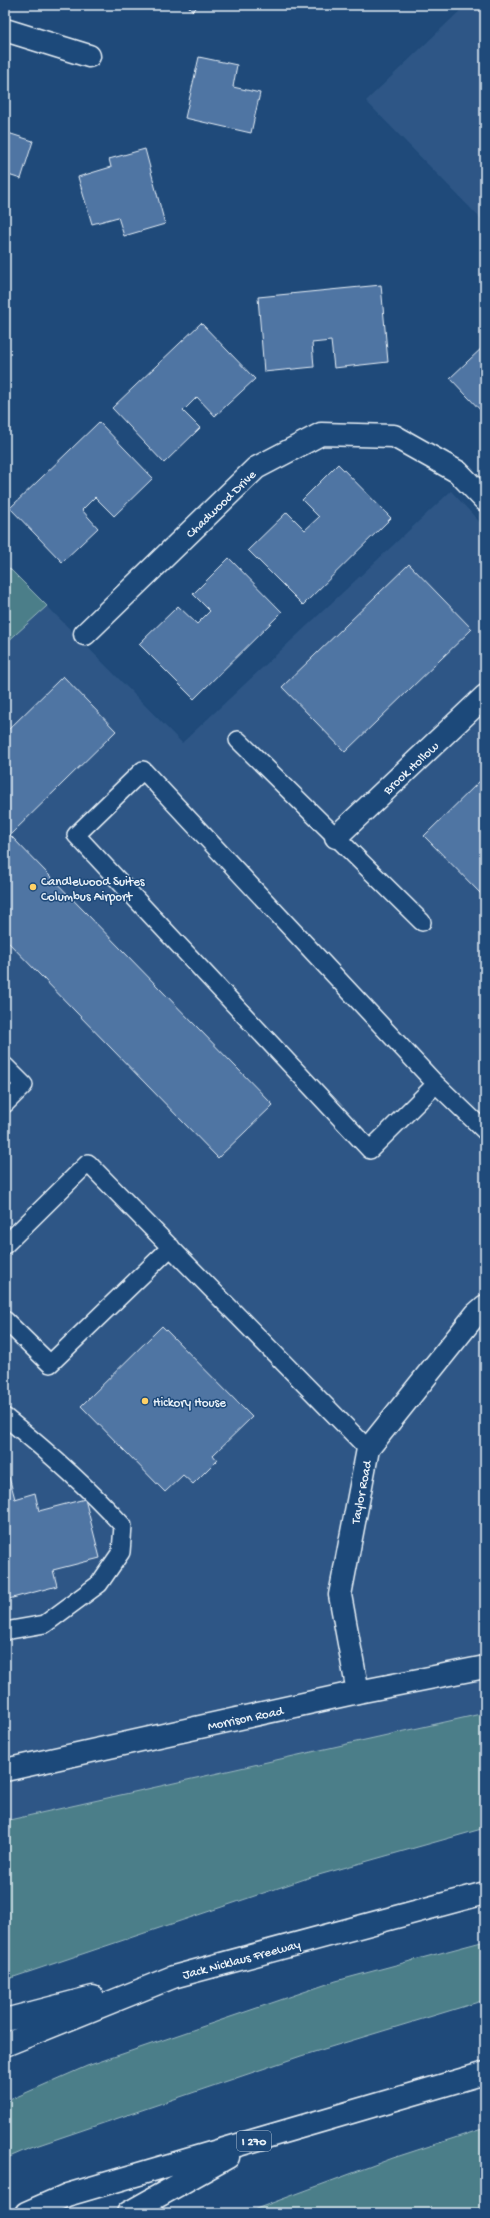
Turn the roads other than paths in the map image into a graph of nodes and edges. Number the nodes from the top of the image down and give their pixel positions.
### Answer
1 (5, 30) edge
2 (90, 56) dead end
3 (485, 500) edge
4 (85, 634) dead end
5 (485, 696) edge
6 (238, 740) dead end
7 (336, 837) junction
8 (422, 922) dead end
9 (5, 1066) edge
10 (436, 1084) junction
11 (5, 1104) edge
12 (485, 1130) edge
13 (5, 1245) edge
14 (171, 1247) junction
15 (485, 1306) edge
16 (5, 1320) edge
17 (5, 1417) edge
18 (368, 1449) junction
19 (5, 1631) edge
20 (485, 1667) edge
21 (358, 1692) junction
22 (5, 1770) edge
23 (485, 1893) edge
24 (173, 1977) junction
25 (5, 2020) edge
26 (5, 2045) edge
27 (485, 2073) edge
28 (263, 2138) junction
29 (26, 2213) edge
30 (128, 2213) edge

1 - 2 main road
3 - 4 main road, Chadwood Drive
5 - 7 main road, Brook Hollow
6 - 7 lane
7 - 8 lane
9 - 11 lane
10 - 10 lane
10 - 12 lane
13 - 14 lane
14 - 16 lane
14 - 18 lane
15 - 18 main road, Taylor Road
17 - 19 lane
18 - 21 main road, Taylor Road
20 - 21 main road, Morrison Road
21 - 22 main road, Morrison Road
23 - 24 main road, Jack Nicklaus Freeway
24 - 25 main road
24 - 26 main road, Jack Nicklaus Freeway
27 - 28 main road, I 270
28 - 29 main road, I 270
28 - 30 main road

